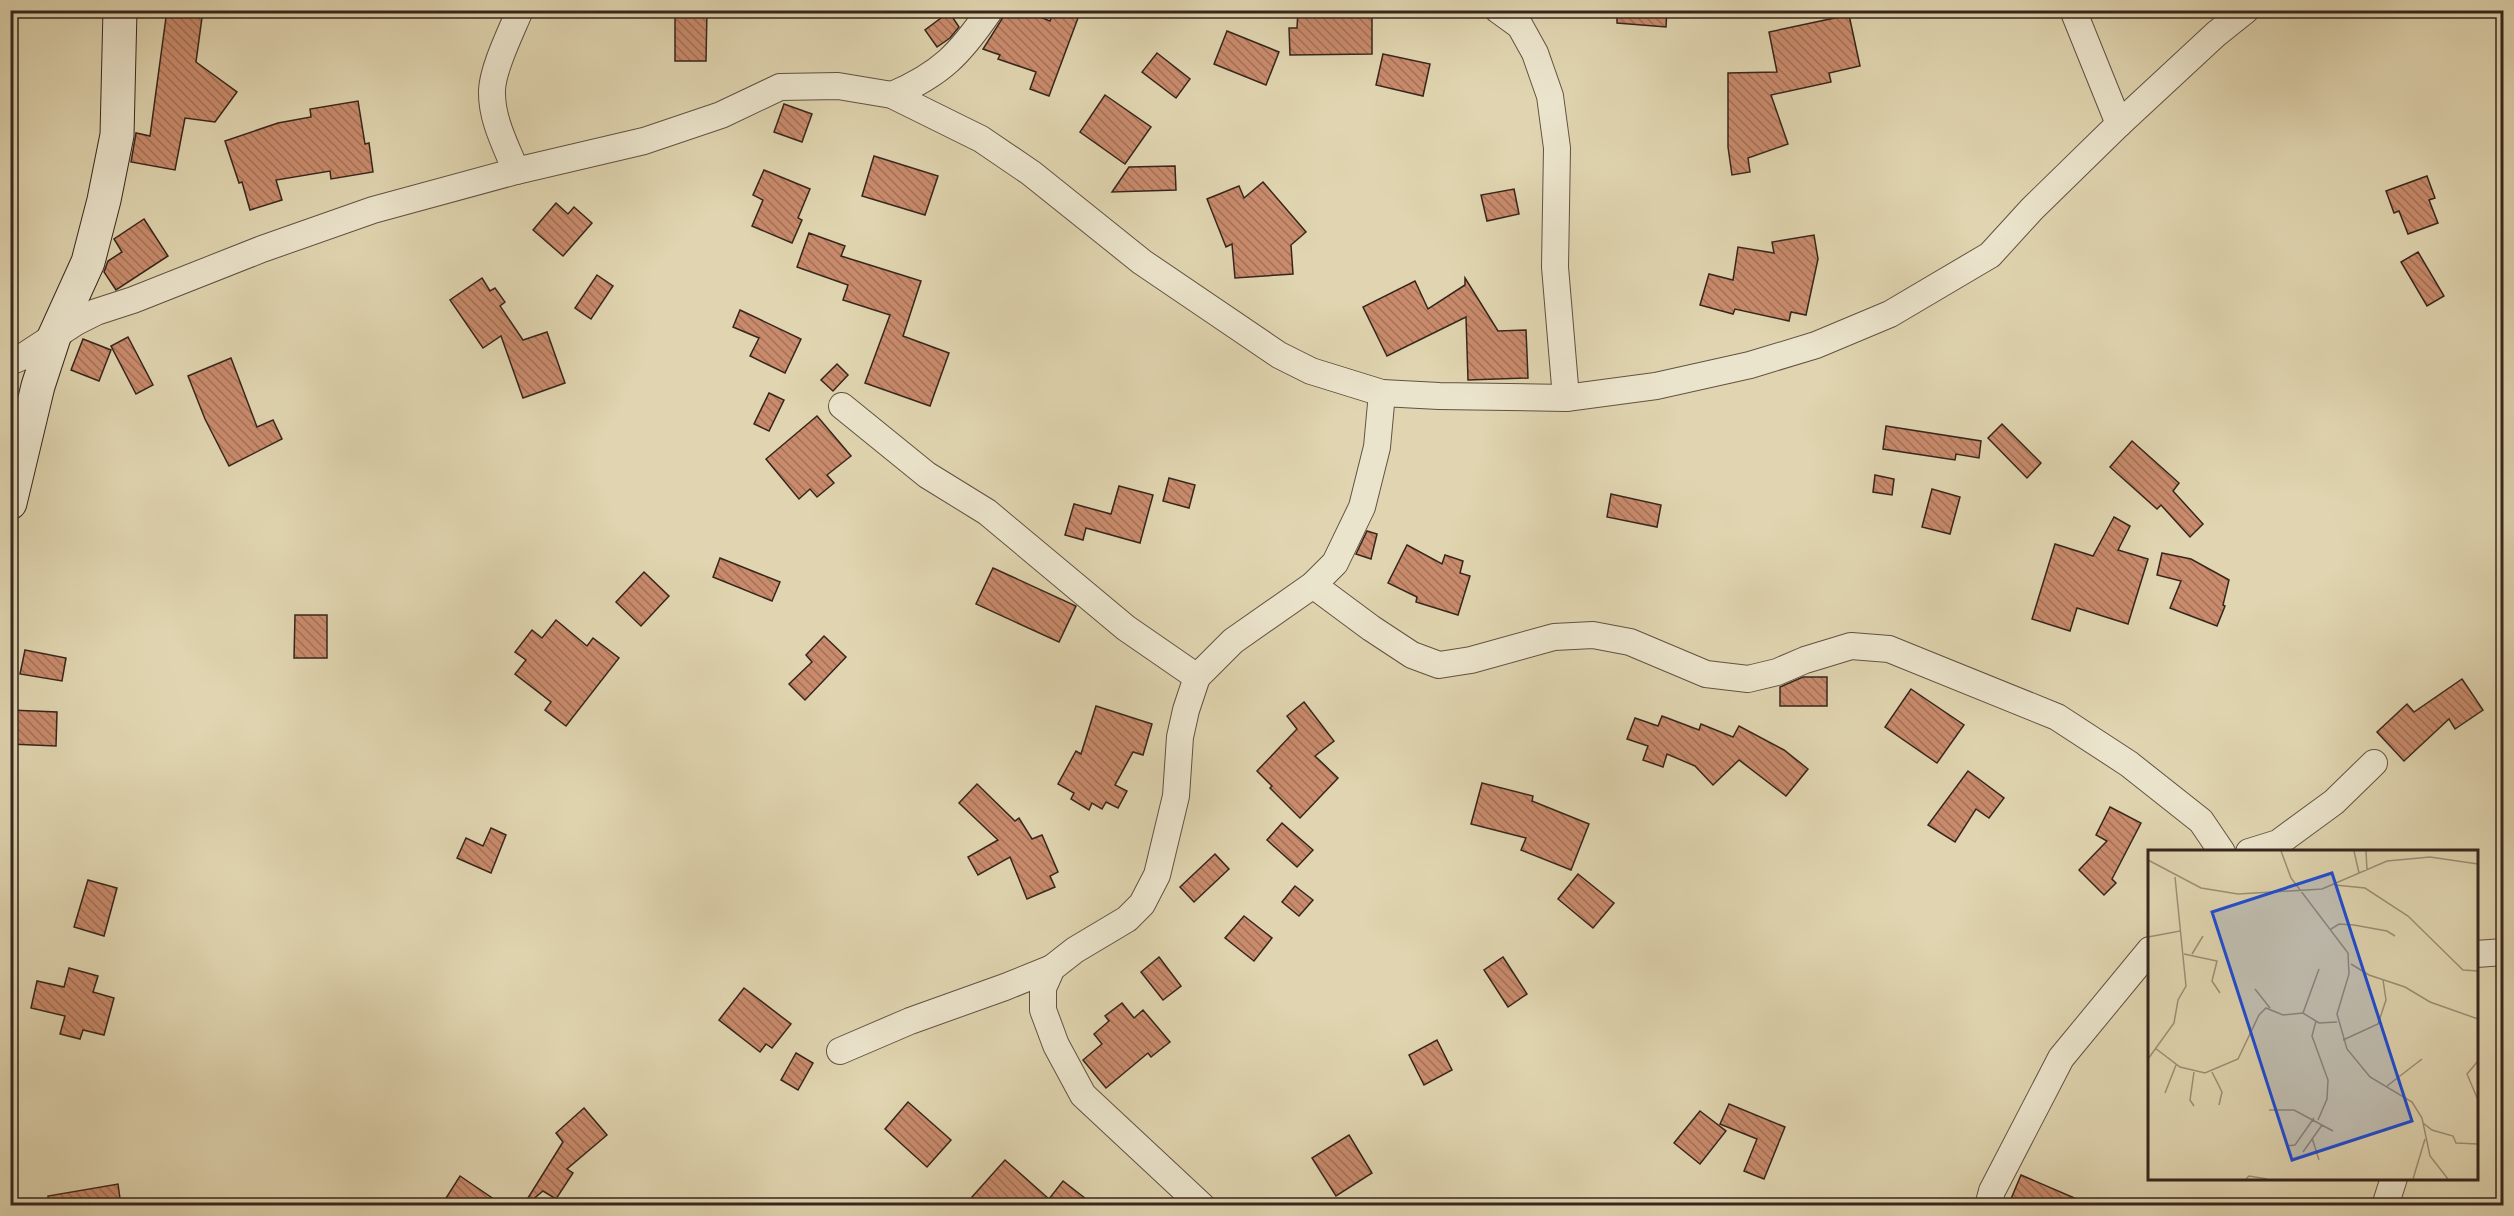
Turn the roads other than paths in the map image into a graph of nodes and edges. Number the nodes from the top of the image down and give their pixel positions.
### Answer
1 (120, 10) edge
2 (520, 10) edge
3 (990, 10) edge
4 (1498, 10) edge
5 (2073, 10) edge
6 (2246, 10) edge
7 (892, 95) junction
8 (2119, 124) junction
9 (516, 171) junction
10 (54, 337) junction
11 (10, 362) edge
12 (1382, 393) junction
13 (1566, 398) junction
14 (842, 406) dead end
15 (10, 503) edge
16 (1313, 585) junction
17 (1197, 677) junction
18 (2374, 763) dead end
19 (2282, 847) edge
20 (2221, 850) edge
21 (2262, 850) edge
22 (2148, 952) edge
23 (2504, 952) edge
24 (2478, 954) edge
25 (1052, 968) junction
26 (840, 1051) dead end
27 (2394, 1180) edge
28 (1202, 1206) edge
29 (1988, 1206) edge
30 (2385, 1206) edge

1 - 10 street
2 - 9 street
3 - 7 street
4 - 13 street
5 - 8 street
6 - 8 street
7 - 9 street
7 - 12 street
8 - 13 street
9 - 10 street
10 - 11 street
10 - 15 street
12 - 13 street
12 - 16 street
14 - 17 street
16 - 17 street
16 - 20 street
17 - 25 street
18 - 19 street
19 - 21 street
22 - 29 street
23 - 24 street
25 - 26 street
25 - 28 street
27 - 30 street

